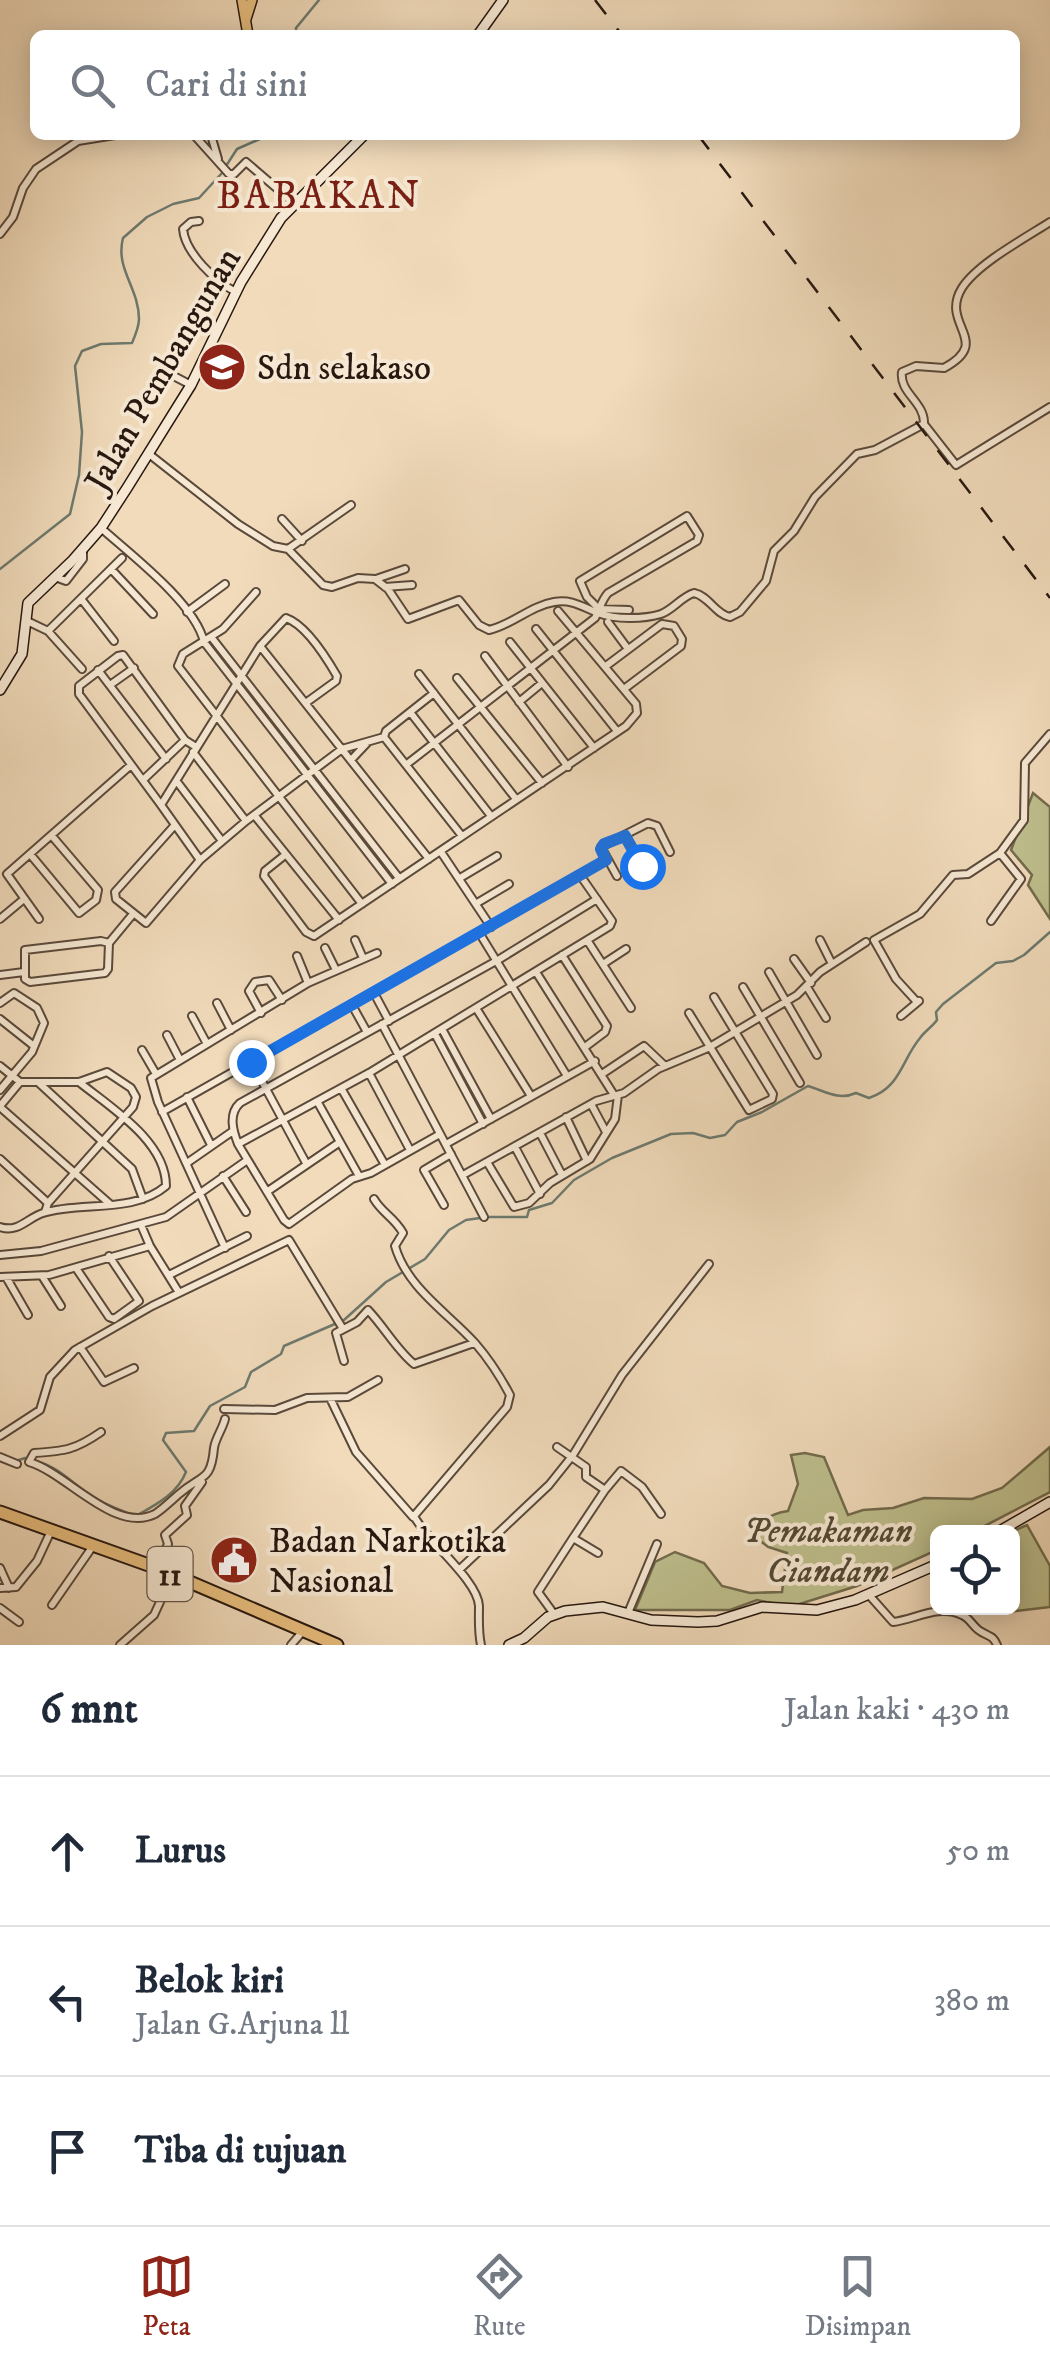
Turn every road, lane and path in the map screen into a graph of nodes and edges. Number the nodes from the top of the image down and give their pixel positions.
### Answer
1 (242, 0) edge
2 (252, 0) edge
3 (503, 0) edge
4 (246, 22) junction
5 (247, 30) edge
6 (482, 30) edge
7 (79, 140) edge
8 (198, 140) edge
9 (212, 140) edge
10 (359, 140) edge
11 (219, 164) junction
12 (295, 204) junction
13 (199, 220) dead end
14 (1050, 222) edge
15 (0, 234) edge
16 (236, 292) junction
17 (164, 371) dead end
18 (190, 386) junction
19 (1050, 407) edge
20 (924, 424) junction
21 (149, 454) junction
22 (351, 505) dead end
23 (282, 519) dead end
24 (101, 528) junction
25 (302, 541) junction
26 (288, 549) junction
27 (122, 558) dead end
28 (405, 568) dead end
29 (111, 570) junction
30 (375, 580) junction
31 (226, 584) dead end
32 (412, 585) dead end
33 (385, 587) junction
34 (256, 592) dead end
35 (82, 600) junction
36 (630, 610) dead end
37 (558, 611) dead end
38 (598, 611) junction
39 (187, 612) junction
40 (152, 614) dead end
41 (24, 620) junction
42 (608, 622) dead end
43 (536, 629) dead end
44 (48, 631) junction
45 (577, 633) junction
46 (208, 640) junction
47 (114, 641) dead end
48 (510, 642) dead end
49 (260, 646) junction
50 (628, 649) junction
51 (553, 650) junction
52 (485, 656) dead end
53 (606, 666) junction
54 (134, 668) junction
55 (530, 668) junction
56 (82, 669) dead end
57 (98, 670) junction
58 (419, 674) dead end
59 (457, 678) dead end
60 (239, 680) junction
61 (542, 683) junction
62 (110, 686) junction
63 (507, 686) junction
64 (0, 690) edge
65 (624, 690) junction
66 (434, 693) junction
67 (307, 702) junction
68 (519, 702) junction
69 (482, 707) junction
70 (410, 712) junction
71 (218, 716) junction
72 (459, 724) junction
73 (617, 731) junction
74 (1050, 734) edge
75 (384, 737) junction
76 (367, 743) junction
77 (435, 743) junction
78 (191, 745) junction
79 (594, 748) junction
80 (342, 749) junction
81 (166, 760) junction
82 (351, 760) junction
83 (407, 764) junction
84 (131, 765) junction
85 (568, 767) junction
86 (310, 773) junction
87 (143, 780) junction
88 (178, 782) junction
89 (542, 784) junction
90 (280, 798) junction
91 (516, 799) junction
92 (157, 801) junction
93 (255, 816) junction
94 (491, 816) junction
95 (246, 821) junction
96 (174, 826) junction
97 (52, 836) junction
98 (462, 836) junction
99 (625, 836) junction
100 (222, 842) junction
101 (441, 852) junction
102 (670, 852) dead end
103 (1000, 852) junction
104 (30, 854) junction
105 (285, 855) junction
106 (497, 856) dead end
107 (429, 859) junction
108 (200, 860) junction
109 (606, 860) junction
110 (642, 866) dead end
111 (580, 876) junction
112 (618, 876) dead end
113 (460, 878) junction
114 (395, 881) junction
115 (509, 884) dead end
116 (24, 899) junction
117 (597, 900) junction
118 (362, 904) junction
119 (477, 904) junction
120 (133, 914) junction
121 (0, 918) edge
122 (39, 919) dead end
123 (339, 920) junction
124 (991, 922) dead end
125 (492, 927) junction
126 (480, 934) junction
127 (355, 940) dead end
128 (587, 940) junction
129 (820, 940) dead end
130 (109, 942) junction
131 (870, 942) junction
132 (325, 948) dead end
133 (626, 949) dead end
134 (377, 953) dead end
135 (562, 955) junction
136 (297, 956) dead end
137 (363, 958) junction
138 (794, 959) dead end
139 (498, 960) junction
140 (602, 964) junction
141 (832, 964) junction
142 (336, 970) junction
143 (24, 972) junction
144 (536, 972) junction
145 (769, 972) dead end
146 (0, 975) edge
147 (308, 983) junction
148 (809, 985) junction
149 (513, 986) junction
150 (742, 987) dead end
151 (374, 993) junction
152 (714, 997) dead end
153 (282, 1000) junction
154 (786, 1002) junction
155 (0, 1003) edge
156 (217, 1003) dead end
157 (352, 1005) junction
158 (476, 1008) junction
159 (631, 1008) dead end
160 (260, 1013) junction
161 (689, 1013) dead end
162 (192, 1016) dead end
163 (760, 1016) junction
164 (901, 1016) dead end
165 (826, 1018) dead end
166 (0, 1019) edge
167 (385, 1022) junction
168 (231, 1030) junction
169 (735, 1031) junction
170 (367, 1032) junction
171 (438, 1032) junction
172 (167, 1035) dead end
173 (207, 1044) junction
174 (34, 1046) junction
175 (585, 1047) junction
176 (708, 1048) junction
177 (142, 1050) dead end
178 (398, 1055) junction
179 (817, 1055) dead end
180 (180, 1060) junction
181 (595, 1061) junction
182 (251, 1062) junction
183 (0, 1066) edge
184 (665, 1066) junction
185 (369, 1073) junction
186 (156, 1074) junction
187 (602, 1074) junction
188 (12, 1076) junction
189 (567, 1076) junction
190 (464, 1080) junction
191 (20, 1082) junction
192 (37, 1082) junction
193 (79, 1082) junction
194 (800, 1083) dead end
195 (341, 1088) junction
196 (265, 1089) junction
197 (0, 1090) edge
198 (616, 1095) junction
199 (530, 1096) junction
200 (188, 1097) junction
201 (317, 1101) junction
202 (591, 1104) junction
203 (0, 1106) edge
204 (162, 1112) junction
205 (122, 1117) junction
206 (566, 1118) junction
207 (491, 1119) junction
208 (283, 1120) junction
209 (483, 1124) junction
210 (234, 1131) junction
211 (540, 1133) junction
212 (607, 1133) junction
213 (440, 1134) junction
214 (102, 1141) junction
215 (340, 1142) junction
216 (238, 1144) junction
217 (446, 1144) junction
218 (212, 1145) junction
219 (515, 1147) junction
220 (410, 1150) junction
221 (452, 1154) junction
222 (0, 1159) edge
223 (246, 1160) junction
224 (487, 1162) junction
225 (587, 1162) junction
226 (187, 1163) junction
227 (306, 1163) junction
228 (385, 1165) junction
229 (76, 1171) junction
230 (463, 1175) junction
231 (562, 1175) junction
232 (223, 1176) junction
233 (359, 1176) junction
234 (268, 1191) junction
235 (200, 1192) junction
236 (540, 1194) junction
237 (143, 1198) junction
238 (374, 1200) dead end
239 (48, 1203) junction
240 (111, 1204) junction
241 (444, 1204) dead end
242 (45, 1212) junction
243 (246, 1212) dead end
244 (484, 1217) dead end
245 (141, 1225) junction
246 (0, 1228) edge
247 (247, 1236) dead end
248 (150, 1246) junction
249 (225, 1248) junction
250 (0, 1254) edge
251 (110, 1256) junction
252 (709, 1264) dead end
253 (76, 1268) junction
254 (42, 1276) junction
255 (170, 1276) junction
256 (3, 1277) edge
257 (178, 1290) dead end
258 (61, 1306) dead end
259 (28, 1315) dead end
260 (343, 1329) junction
261 (475, 1343) junction
262 (80, 1346) junction
263 (344, 1361) dead end
264 (134, 1368) dead end
265 (378, 1380) dead end
266 (330, 1398) junction
267 (224, 1409) dead end
268 (225, 1418) dead end
269 (101, 1432) dead end
270 (0, 1436) edge
271 (557, 1447) dead end
272 (573, 1455) junction
273 (0, 1457) edge
274 (17, 1464) dead end
275 (203, 1478) junction
276 (605, 1490) junction
277 (1050, 1502) edge
278 (0, 1512) edge
279 (661, 1514) dead end
280 (414, 1518) junction
281 (1010, 1525) edge
282 (52, 1530) junction
283 (573, 1538) junction
284 (657, 1544) dead end
285 (93, 1545) junction
286 (598, 1554) dead end
287 (0, 1568) edge
288 (157, 1568) junction
289 (930, 1568) edge
290 (459, 1570) junction
291 (172, 1575) junction
292 (4, 1588) edge
293 (869, 1595) junction
294 (52, 1605) dead end
295 (0, 1608) edge
296 (628, 1613) junction
297 (554, 1614) junction
298 (19, 1622) dead end
299 (304, 1630) junction
300 (120, 1645) edge
301 (292, 1645) edge
302 (337, 1645) edge
303 (480, 1645) edge
304 (509, 1645) edge
305 (997, 1645) edge

1 - 4 main road
2 - 4 main road
3 - 6 street
4 - 5 main road
7 - 15 street
8 - 11 street
9 - 11 street
10 - 12 street, Jalan Pembangunan
11 - 12 street
12 - 16 street, Jalan Pembangunan
13 - 16 street
14 - 20 street
16 - 18 street, Jalan Pembangunan
17 - 18 street
18 - 21 street, Jalan Pembangunan
19 - 20 street
20 - 38 street
21 - 24 street, Jalan Pembangunan
21 - 26 street
22 - 25 street
23 - 25 street
24 - 39 street
24 - 41 street, Jalan Pembangunan
25 - 26 street
26 - 30 street
27 - 29 street
28 - 30 street
29 - 35 street
29 - 40 street
30 - 33 street
31 - 39 street
32 - 33 street
33 - 38 street
34 - 46 street
35 - 44 street
35 - 47 street
36 - 38 street
37 - 45 street
38 - 38 street
38 - 45 street
39 - 46 street
41 - 44 street
41 - 64 street, Jalan Pembangunan
42 - 50 street
43 - 51 street
44 - 56 street
45 - 51 street
45 - 53 street
46 - 60 street
46 - 71 street
48 - 55 street
49 - 60 street
49 - 67 street
49 - 67 street
50 - 53 street
50 - 65 street
51 - 55 street
51 - 73 street
52 - 63 street
53 - 65 street
54 - 57 street
54 - 62 street
54 - 78 street
55 - 61 street
55 - 63 street
57 - 62 street
57 - 84 street
58 - 66 street
59 - 69 street
60 - 71 street
60 - 86 street
61 - 68 street
61 - 79 street
62 - 81 street
63 - 68 street
63 - 69 street
65 - 73 street
66 - 70 street
66 - 72 street
67 - 80 street
68 - 85 street
69 - 72 street
69 - 89 street
70 - 75 street
70 - 77 street
71 - 78 street
71 - 90 street
72 - 77 street
72 - 91 street
73 - 79 street
74 - 103 street
75 - 76 street
75 - 83 street
76 - 80 street
76 - 82 street
77 - 83 street
77 - 94 street
78 - 81 street
78 - 88 street
78 - 95 street
79 - 85 street
80 - 82 street
80 - 86 street
81 - 87 street
82 - 107 street
83 - 98 street
84 - 87 street
84 - 97 street
85 - 89 street
86 - 90 street
86 - 114 street
87 - 92 street
88 - 92 street
88 - 100 street
89 - 91 street
90 - 93 street
90 - 118 street
91 - 94 street
92 - 96 street
93 - 95 street
93 - 105 street
94 - 98 street
95 - 100 street
96 - 108 street
96 - 120 street
97 - 104 street
97 - 104 street
98 - 101 street
99 - 102 street
99 - 109 street
99 - 110 street
100 - 108 street
101 - 107 street
101 - 113 street
103 - 124 street
103 - 131 street
104 - 116 street
105 - 123 street
105 - 123 street
106 - 113 street
107 - 114 street
108 - 120 street
109 - 111 street
109 - 112 street
111 - 117 street
111 - 125 street
113 - 119 street
114 - 118 street
115 - 119 street
116 - 121 street
116 - 122 street
117 - 128 street
117 - 139 street
118 - 123 street
119 - 125 street
120 - 130 street
125 - 126 street
126 - 139 street
126 - 151 street
127 - 137 street
128 - 135 street
128 - 140 street
129 - 141 street
130 - 143 street
130 - 143 street
131 - 141 street
131 - 164 street
132 - 142 street
133 - 140 street
134 - 137 street
135 - 144 street
135 - 175 street
136 - 147 street
137 - 142 street
138 - 148 street
139 - 149 street
139 - 167 street
140 - 159 street
141 - 148 street
142 - 147 street
143 - 146 street
144 - 149 street
144 - 175 street
145 - 154 street
147 - 153 street
148 - 154 street
148 - 165 street
149 - 158 street
149 - 189 street
150 - 163 street
151 - 157 street
151 - 167 street
152 - 169 street
153 - 160 street
153 - 160 street
154 - 163 street
154 - 179 street
155 - 174 street
156 - 168 street
157 - 170 street
157 - 182 street
158 - 171 street
158 - 199 street
160 - 168 street
161 - 176 street
162 - 173 street
163 - 169 street
163 - 194 street
166 - 174 street
167 - 170 street
167 - 178 street
168 - 173 street
169 - 176 street
169 - 176 street
170 - 196 street
171 - 178 street
171 - 190 street
172 - 180 street
173 - 180 street
174 - 188 street
175 - 181 street
176 - 184 street
177 - 186 street
178 - 185 street
178 - 213 street
180 - 186 street
181 - 187 street
181 - 189 street
182 - 196 street
182 - 200 street
183 - 188 street
184 - 187 street
184 - 198 street
185 - 195 street
185 - 220 street
186 - 204 street
187 - 198 street
188 - 191 street
188 - 197 street
189 - 199 street
190 - 207 street
190 - 209 street
191 - 192 street
191 - 203 street
192 - 193 street
192 - 214 street
193 - 205 street
193 - 205 street
195 - 201 street
195 - 228 street
196 - 208 street
196 - 210 street
198 - 202 street
198 - 212 street
199 - 207 street
200 - 204 street
200 - 218 street
201 - 208 street
201 - 215 street
202 - 206 street
202 - 212 street
203 - 229 street
204 - 226 street
205 - 214 street
205 - 237 street
206 - 211 street
206 - 225 street
207 - 209 street
208 - 216 street
208 - 227 street
209 - 217 street
210 - 216 street
210 - 218 street
211 - 219 street
211 - 231 street
212 - 225 street
213 - 217 street
213 - 220 street
214 - 229 street
214 - 237 street
215 - 227 street
215 - 233 street
216 - 223 street
217 - 221 street
218 - 226 street
219 - 224 street
219 - 236 street
220 - 228 street
221 - 230 street
221 - 241 street
222 - 239 street
223 - 232 street
223 - 234 street
224 - 230 street
224 - 236 street
225 - 231 street
226 - 235 street
227 - 234 street
228 - 233 street
229 - 239 street
229 - 240 street
230 - 244 street
231 - 236 street
232 - 235 street
232 - 243 street
233 - 234 street
235 - 245 street
235 - 249 street
237 - 240 street
238 - 261 street
239 - 242 street
240 - 242 street
242 - 246 street
245 - 248 street
245 - 250 street
247 - 249 street
248 - 251 street
248 - 255 street
249 - 255 street
251 - 253 street
251 - 253 street
252 - 272 street
253 - 254 street
254 - 256 street
254 - 258 street
255 - 257 street
256 - 259 street
260 - 261 street
260 - 262 street
260 - 263 street
261 - 280 street
262 - 264 street
262 - 270 street
265 - 266 street
266 - 267 street
266 - 280 street
268 - 275 street
269 - 275 street
271 - 272 street
272 - 276 street
272 - 290 street
273 - 274 street
275 - 288 street
276 - 279 street
276 - 283 street
277 - 281 street
278 - 282 highway, 11
280 - 290 street
282 - 285 highway, 11
282 - 292 street
283 - 286 street
283 - 297 street
284 - 296 street
285 - 288 highway, 11
285 - 294 street
287 - 292 street
288 - 291 highway, 11
289 - 293 street
290 - 303 street
291 - 299 highway, 11
291 - 300 street
293 - 296 street
293 - 305 street
295 - 298 street
296 - 297 street
297 - 304 street
299 - 301 street
299 - 302 highway, 11

